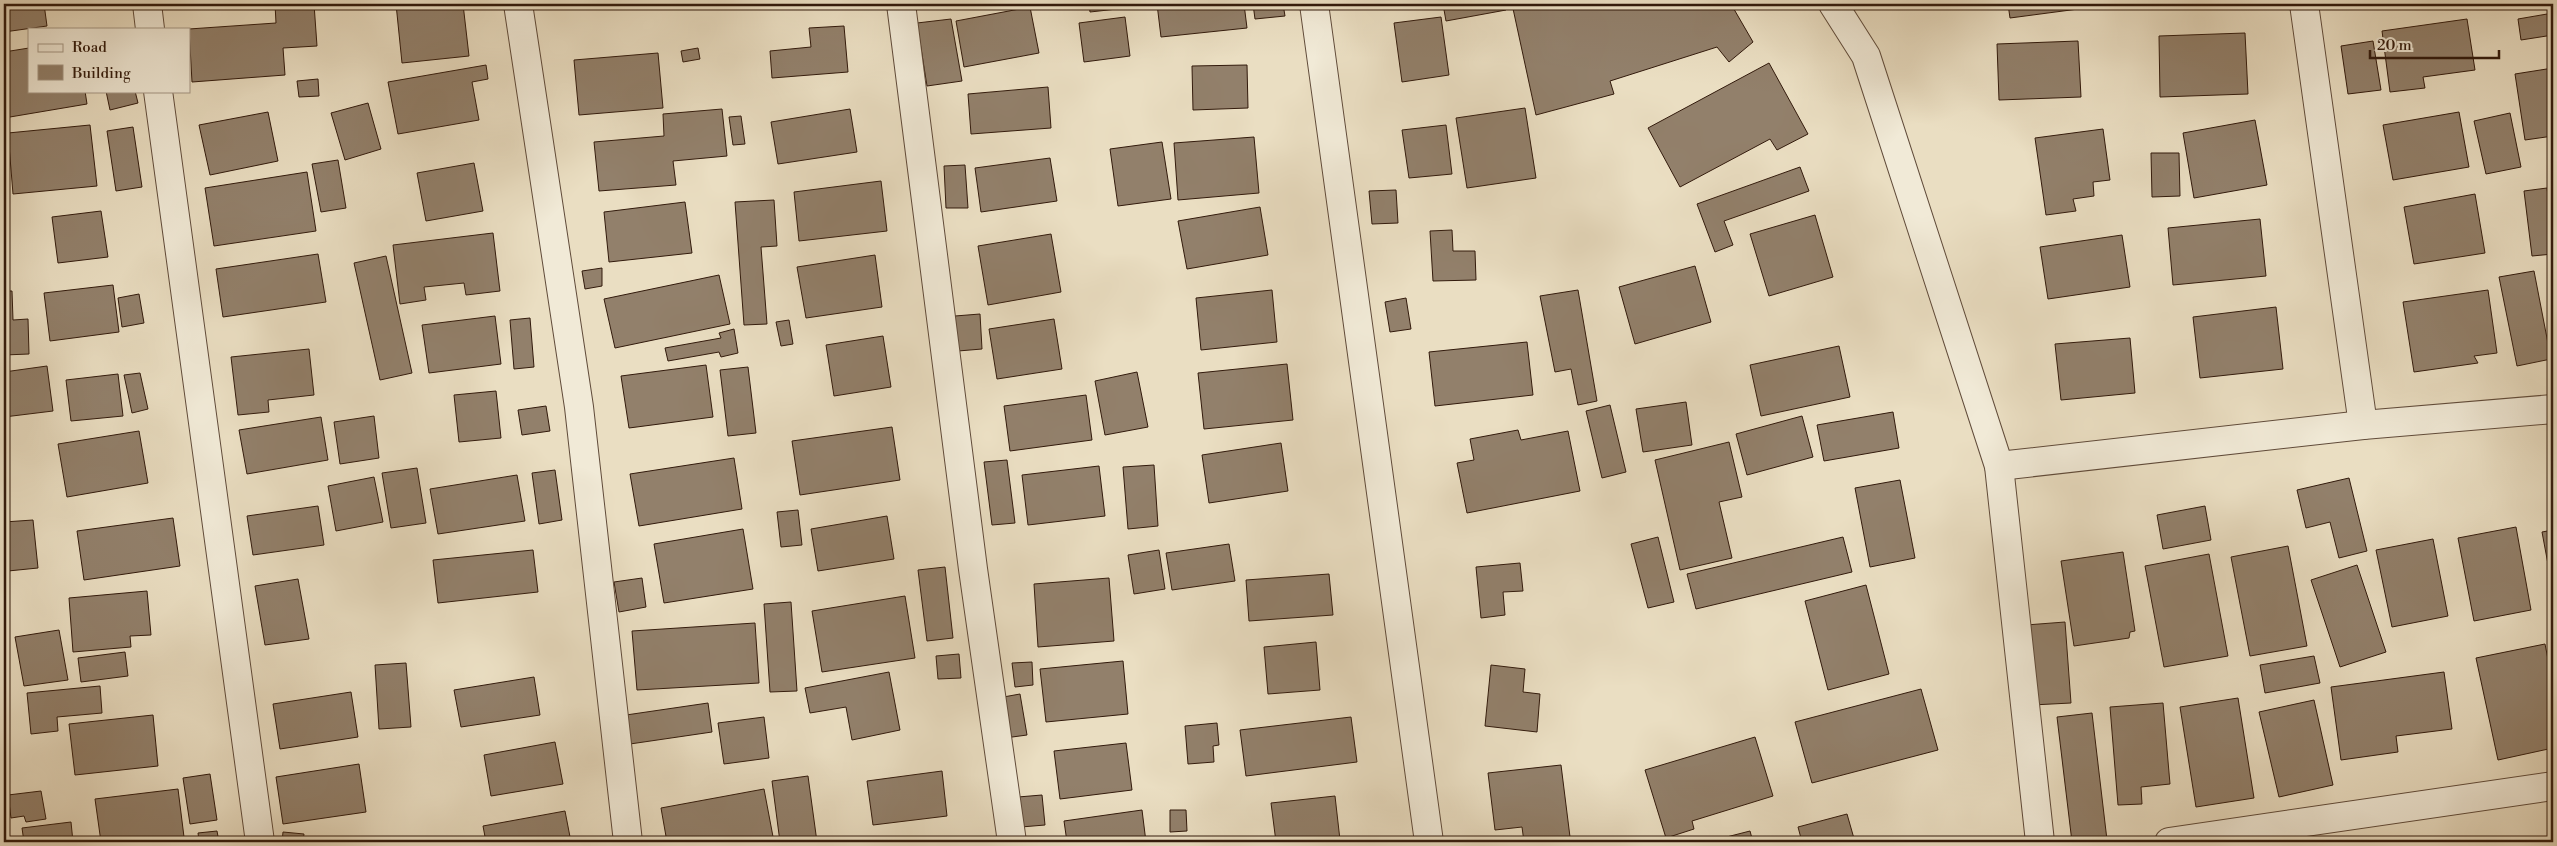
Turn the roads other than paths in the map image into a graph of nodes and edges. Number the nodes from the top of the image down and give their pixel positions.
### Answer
1 (146, 4) edge
2 (518, 4) edge
3 (902, 4) edge
4 (1314, 4) edge
5 (1833, 4) edge
6 (2304, 4) edge
7 (150, 28) edge
8 (158, 92) edge
9 (2553, 409) edge
10 (2364, 425) junction
11 (1998, 466) junction
12 (2553, 786) edge
13 (260, 842) edge
14 (628, 842) edge
15 (1012, 842) edge
16 (1429, 842) edge
17 (2040, 842) edge
18 (2170, 842) edge

1 - 7 street
2 - 14 street
3 - 15 street
4 - 16 street
5 - 11 street
6 - 10 street
8 - 13 street
9 - 10 street
10 - 11 street
11 - 17 street
12 - 18 street

